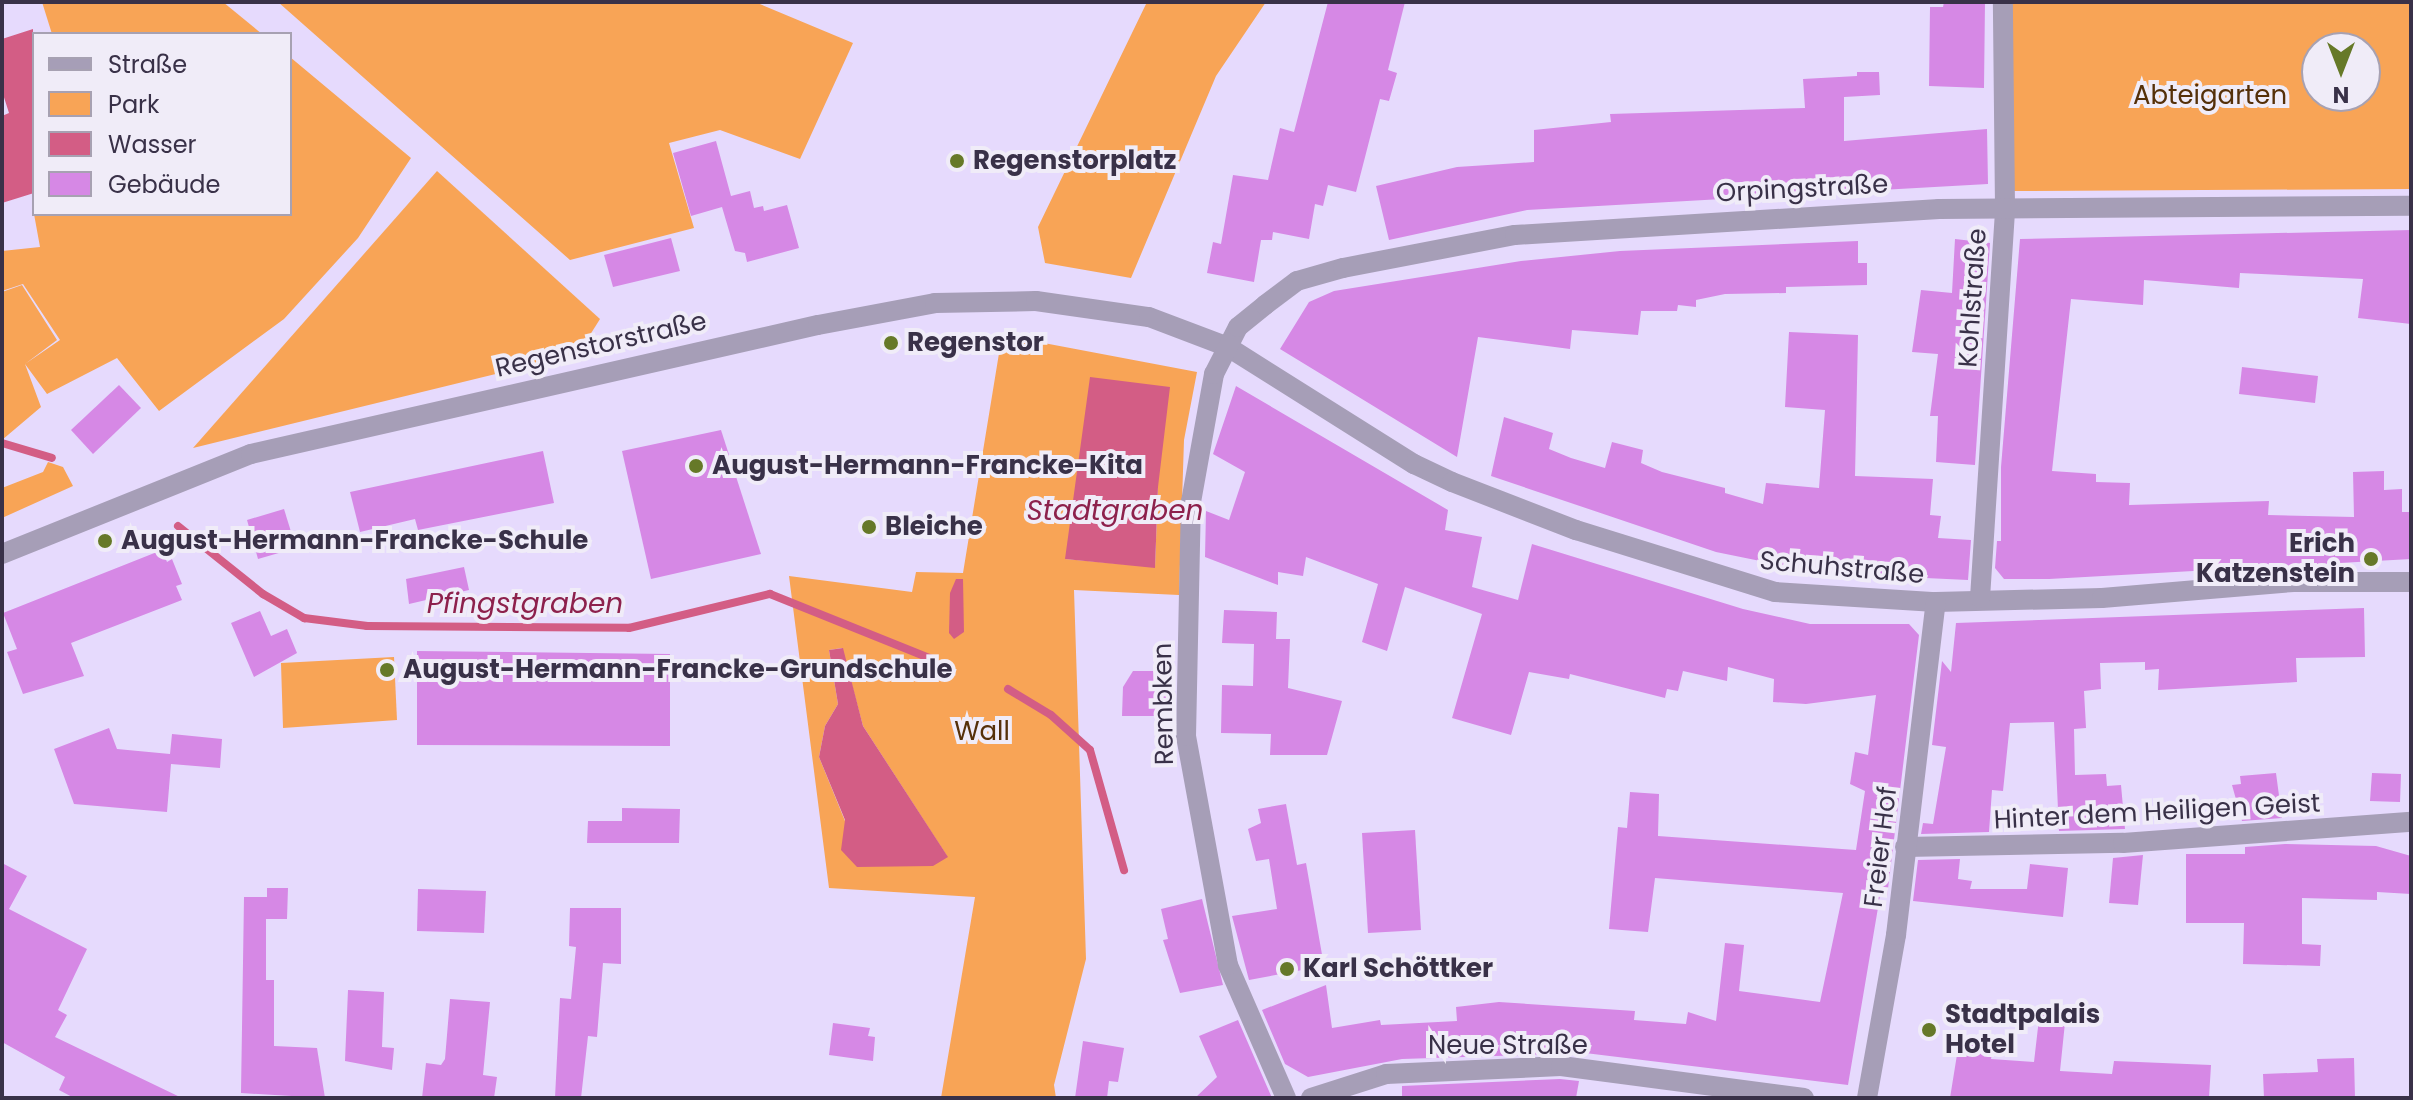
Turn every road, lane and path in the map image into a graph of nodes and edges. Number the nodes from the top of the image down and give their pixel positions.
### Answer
1 (2003, 2) edge
2 (2411, 206) edge
3 (2005, 207) junction
4 (1228, 347) junction
5 (2, 554) edge
6 (2411, 582) edge
7 (1980, 598) junction
8 (1936, 602) junction
9 (2411, 822) edge
10 (1905, 847) junction
11 (1286, 1098) edge
12 (1311, 1098) edge
13 (1804, 1098) edge
14 (1867, 1098) edge

1 - 3 street, Kohlstraße
2 - 3 street, Orpingstraße
3 - 4 street, Orpingstraße
3 - 7 street, Kohlstraße
4 - 5 street, Regenstorstraße
4 - 8 street, Schuhstraße
4 - 11 street, Rembken
6 - 7 street, Schuhstraße
7 - 8 street, Schuhstraße
8 - 10 street, Freier Hof
9 - 10 street, Hinter dem Heiligen Geist
10 - 14 street, Freier Hof
12 - 13 street, Neue Straße

